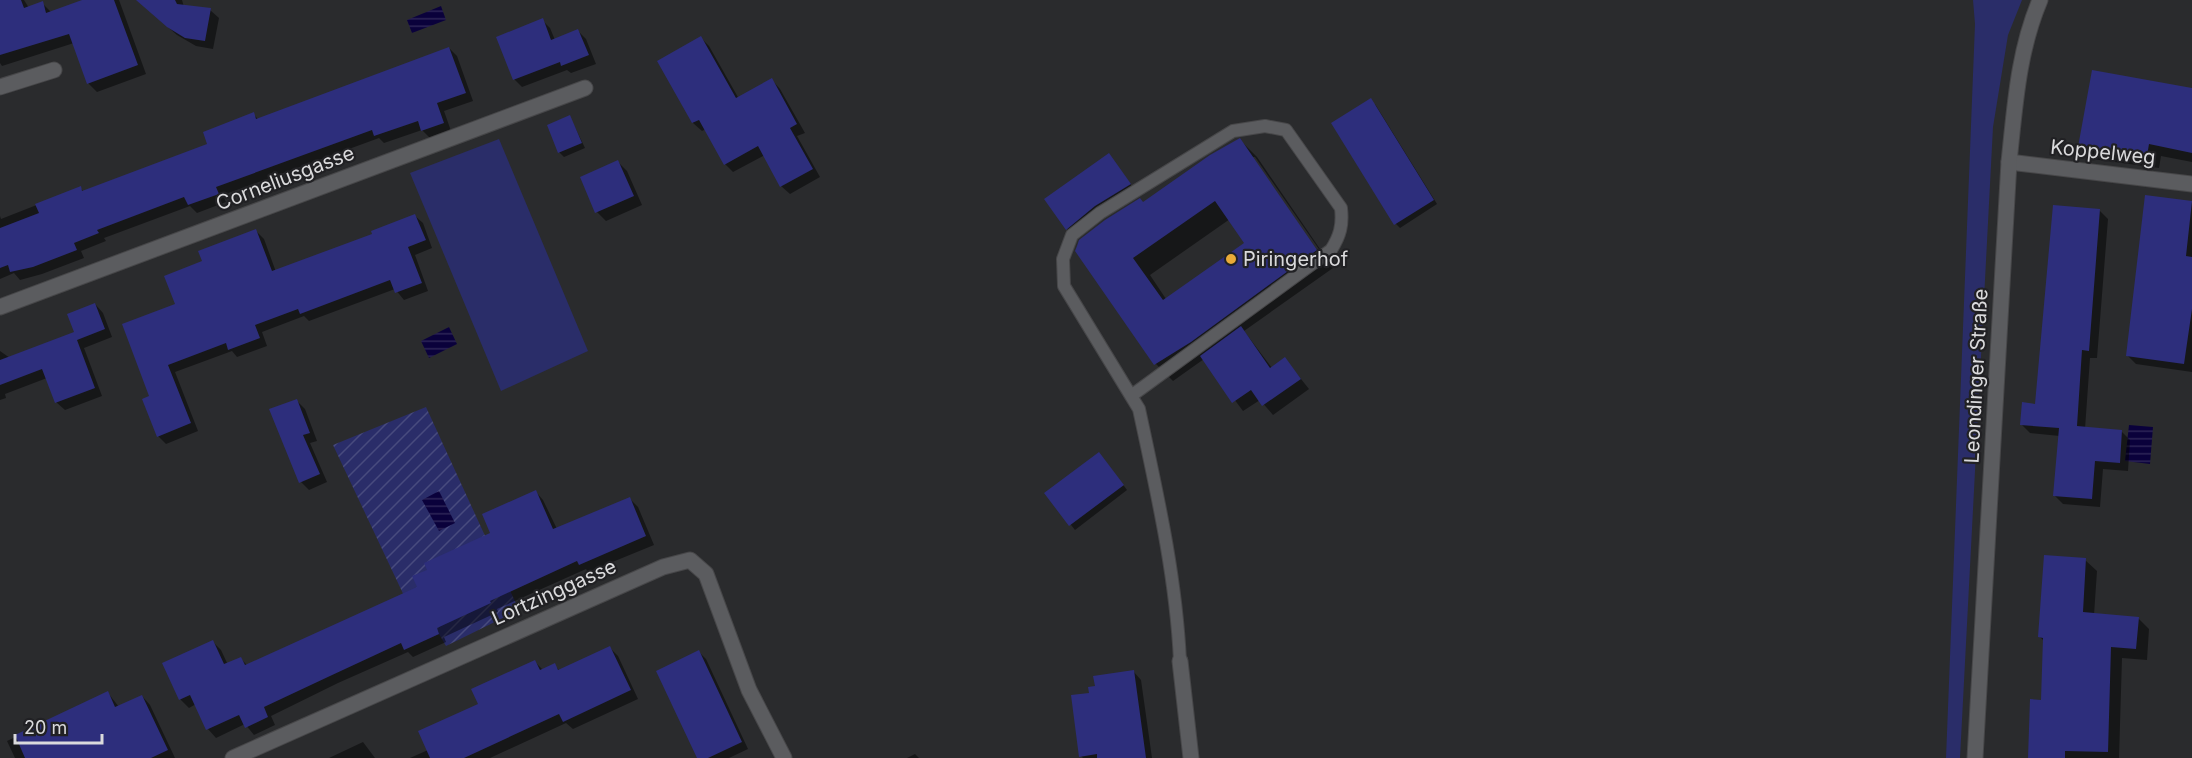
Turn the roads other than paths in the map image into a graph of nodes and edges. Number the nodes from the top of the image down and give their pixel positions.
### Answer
1 (2040, 0) edge
2 (54, 70) dead end
3 (0, 87) edge
4 (585, 88) dead end
5 (2009, 162) junction
6 (2192, 184) edge
7 (0, 308) edge
8 (1131, 396) junction
9 (1180, 661) joint
10 (233, 758) edge
11 (784, 758) edge
12 (1191, 758) edge
13 (1975, 758) edge

1 - 5 street, Leondinger Straße
2 - 3 street
4 - 7 street, Corneliusgasse
5 - 6 street, Koppelweg
5 - 13 street, Leondinger Straße
8 - 8 lane
8 - 9 lane
9 - 12 street
10 - 11 street, Lortzinggasse

